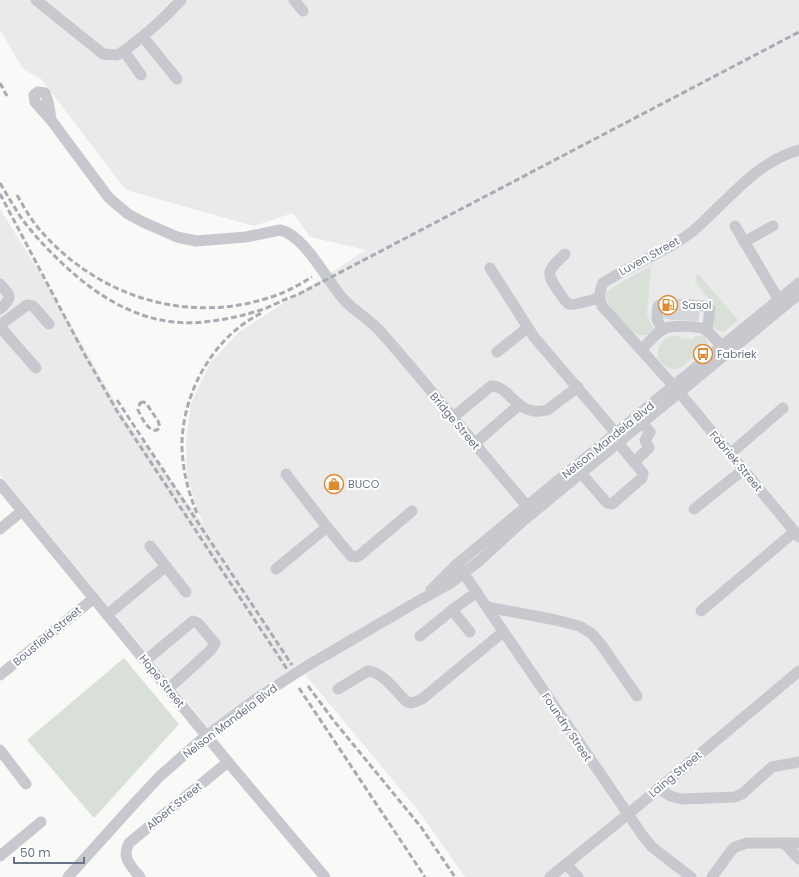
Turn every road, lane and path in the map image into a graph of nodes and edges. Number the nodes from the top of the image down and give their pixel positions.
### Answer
1 (36, 0) edge
2 (180, 0) edge
3 (294, 0) edge
4 (303, 11) dead end
5 (143, 37) junction
6 (124, 51) junction
7 (141, 75) dead end
8 (177, 79) dead end
9 (51, 120) dead end
10 (799, 150) edge
11 (735, 226) dead end
12 (773, 226) dead end
13 (744, 242) junction
14 (565, 254) dead end
15 (490, 268) dead end
16 (0, 284) edge
17 (799, 284) edge
18 (799, 294) edge
19 (600, 298) junction
20 (779, 300) junction
21 (0, 309) edge
22 (49, 324) dead end
23 (0, 326) edge
24 (527, 328) junction
25 (722, 347) junction
26 (641, 350) junction
27 (497, 352) dead end
28 (36, 368) dead end
29 (578, 387) junction
30 (676, 389) junction
31 (519, 405) junction
32 (783, 408) dead end
33 (452, 418) junction
34 (642, 423) junction
35 (617, 438) junction
36 (474, 444) junction
37 (730, 454) junction
38 (634, 462) junction
39 (743, 470) junction
40 (581, 473) junction
41 (286, 474) dead end
42 (0, 484) edge
43 (530, 509) junction
44 (694, 509) dead end
45 (22, 511) junction
46 (412, 512) dead end
47 (326, 527) junction
48 (0, 529) edge
49 (797, 534) edge
50 (150, 546) dead end
51 (166, 566) junction
52 (461, 568) junction
53 (276, 569) dead end
54 (186, 592) dead end
55 (477, 592) junction
56 (94, 598) junction
57 (487, 607) junction
58 (452, 610) junction
59 (701, 611) dead end
60 (107, 615) junction
61 (470, 632) dead end
62 (503, 632) junction
63 (420, 636) dead end
64 (145, 661) junction
65 (799, 671) edge
66 (0, 675) edge
67 (168, 689) junction
68 (338, 689) dead end
69 (637, 696) dead end
70 (0, 750) edge
71 (228, 762) junction
72 (799, 762) edge
73 (26, 784) dead end
74 (658, 788) junction
75 (627, 815) junction
76 (42, 822) dead end
77 (784, 843) junction
78 (799, 843) edge
79 (0, 856) edge
80 (799, 859) edge
81 (566, 864) junction
82 (69, 875) edge
83 (140, 877) edge
84 (325, 877) edge
85 (550, 877) edge
86 (578, 877) edge
87 (691, 877) edge
88 (712, 877) edge

1 - 6 street
2 - 5 street
3 - 4 street
5 - 6 street
5 - 8 street
6 - 7 street
9 - 33 street, Bridge Street
10 - 19 street, Luven Street
11 - 13 street
12 - 13 street
13 - 20 street
14 - 19 street
15 - 24 street
16 - 21 street
17 - 20 street, Nelson Mandela Blvd
18 - 30 street, Nelson Mandela Blvd
19 - 26 street
20 - 25 street, Nelson Mandela Blvd
22 - 23 street
23 - 28 street
24 - 27 street
24 - 29 street
25 - 26 street
25 - 30 street, Nelson Mandela Blvd
26 - 30 street
29 - 31 street
29 - 35 street
30 - 34 street, Nelson Mandela Blvd
30 - 35 street, Nelson Mandela Blvd
30 - 37 street, Fabriek Street
31 - 33 street
31 - 36 street
32 - 37 street
33 - 36 street, Bridge Street
34 - 35 street, Nelson Mandela Blvd
34 - 38 street
35 - 38 street
35 - 40 street, Nelson Mandela Blvd
35 - 43 street, Nelson Mandela Blvd
36 - 43 street, Bridge Street
37 - 39 street, Fabriek Street
38 - 40 street
39 - 44 street
39 - 49 street, Fabriek Street
40 - 43 street, Nelson Mandela Blvd
41 - 47 street
42 - 45 street, Hope Street
43 - 52 street, Nelson Mandela Blvd
45 - 48 street
45 - 56 street, Hope Street
46 - 47 street
47 - 53 street
49 - 59 street
50 - 51 street
51 - 54 street
51 - 60 street
52 - 55 street, Foundry Street
52 - 82 street, Nelson Mandela Blvd
55 - 57 street, Foundry Street
55 - 58 street
56 - 60 street, Hope Street
56 - 66 street, Bousfield Street
57 - 62 street, Foundry Street
57 - 69 street
58 - 61 street
58 - 63 street
60 - 64 street, Hope Street
62 - 68 street
62 - 75 street, Foundry Street
64 - 67 street, Hope Street
64 - 67 street
65 - 74 street, Laing Street
67 - 71 street, Hope Street
70 - 73 street
71 - 83 street, Albert Street
71 - 84 street, Hope Street
72 - 74 street
74 - 75 street, Laing Street
75 - 81 street, Laing Street
75 - 87 street, Foundry Street
76 - 79 street
77 - 78 street
77 - 80 street
77 - 88 street
81 - 85 street, Laing Street
81 - 86 street

